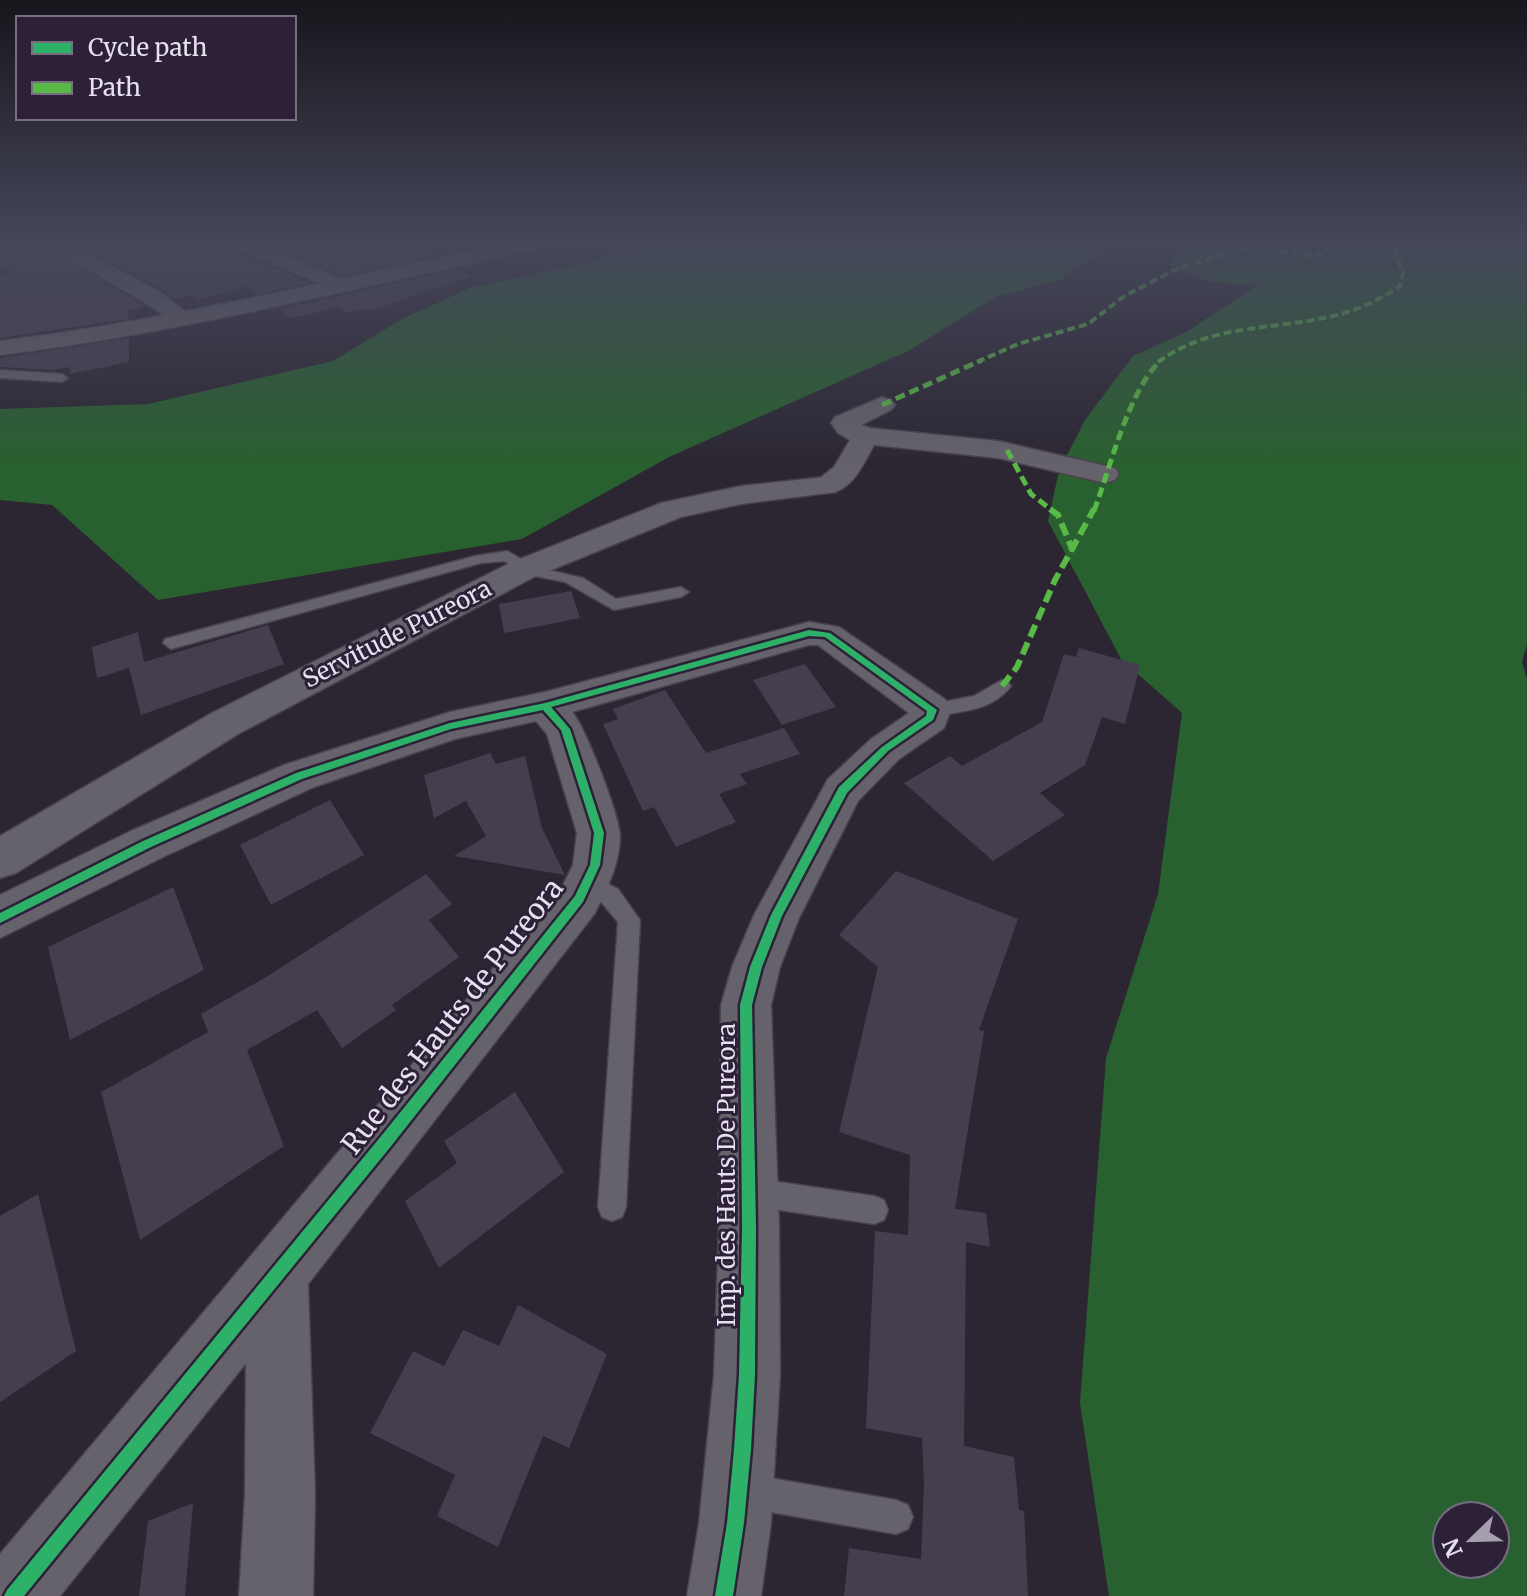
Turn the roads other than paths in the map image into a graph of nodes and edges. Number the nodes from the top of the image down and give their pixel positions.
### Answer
1 (183, 318) edge
2 (2, 346) edge
3 (0, 374) edge
4 (62, 378) dead end
5 (882, 405) dead end
6 (866, 436) junction
7 (1105, 474) dead end
8 (825, 486) joint
9 (522, 570) junction
10 (681, 592) dead end
11 (171, 643) dead end
12 (1002, 686) dead end
13 (545, 706) junction
14 (932, 710) junction
15 (0, 859) edge
16 (587, 882) junction
17 (0, 918) edge
18 (748, 1192) junction
19 (612, 1207) dead end
20 (874, 1210) dead end
21 (277, 1273) junction
22 (739, 1489) junction
23 (896, 1517) dead end
24 (13, 1596) edge
25 (276, 1596) edge
26 (724, 1596) edge

1 - 2 main road
3 - 4 lane
5 - 6 street
6 - 7 street
6 - 8 street
8 - 9 main road, Servitude Pureora
9 - 10 lane
9 - 11 lane
9 - 15 main road, Servitude Pureora
12 - 14 lane
13 - 14 street
13 - 16 street, Rue des Hauts de Pureora
13 - 17 street
14 - 18 street, Imp. des Hauts De Pureora
16 - 19 lane
16 - 21 street, Rue des Hauts de Pureora
18 - 20 lane
18 - 22 street, Imp. des Hauts De Pureora
21 - 24 street, Rue des Hauts de Pureora
21 - 25 street
22 - 23 lane
22 - 26 street, Imp. des Hauts De Pureora

